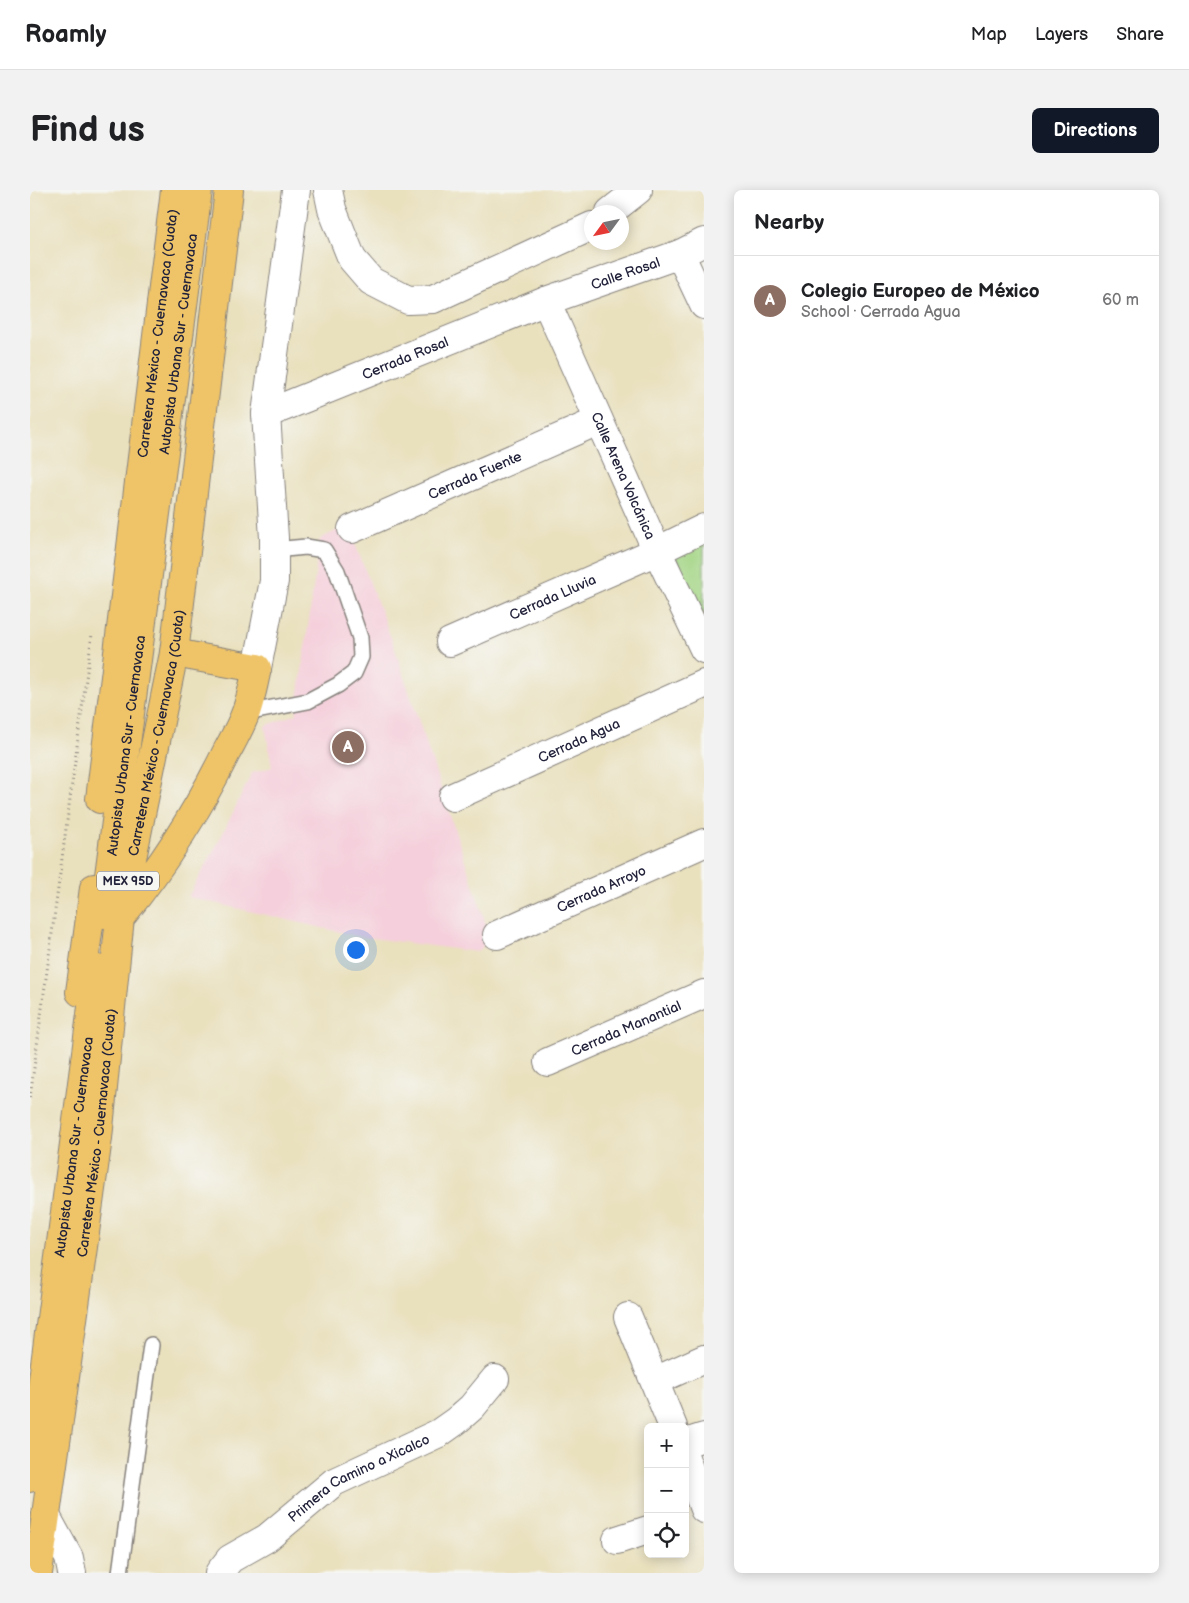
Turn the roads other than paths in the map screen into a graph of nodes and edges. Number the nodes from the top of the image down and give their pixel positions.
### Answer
1 (175, 190) edge
2 (183, 190) edge
3 (198, 190) edge
4 (229, 190) edge
5 (296, 190) edge
6 (328, 190) edge
7 (638, 190) edge
8 (619, 205) edge
9 (584, 230) edge
10 (704, 242) edge
11 (680, 254) junction
12 (546, 302) junction
13 (704, 305) edge
14 (266, 414) junction
15 (598, 421) junction
16 (704, 528) edge
17 (352, 529) dead end
18 (274, 550) junction
19 (657, 552) junction
20 (450, 642) dead end
21 (704, 649) edge
22 (174, 653) junction
23 (257, 668) junction
24 (704, 684) edge
25 (246, 713) junction
26 (452, 797) dead end
27 (704, 843) edge
28 (120, 917) junction
29 (497, 935) dead end
30 (704, 994) edge
31 (548, 1062) dead end
32 (628, 1317) dead end
33 (30, 1340) edge
34 (151, 1345) dead end
35 (30, 1358) edge
36 (704, 1359) edge
37 (495, 1379) dead end
38 (655, 1381) junction
39 (671, 1423) edge
40 (704, 1437) edge
41 (689, 1443) edge
42 (689, 1468) edge
43 (30, 1478) edge
44 (704, 1511) edge
45 (46, 1516) junction
46 (689, 1517) edge
47 (644, 1531) edge
48 (616, 1540) dead end
49 (38, 1573) edge
50 (72, 1573) edge
51 (120, 1573) edge
52 (219, 1573) edge

1 - 33 highway, Carretera México - Cuernavaca (Cuota) / MEX 95D
2 - 35 highway, Autopista Urbana Sur - Cuernavaca
3 - 43 highway, Autopista Urbana Sur - Cuernavaca
4 - 22 highway, Carretera México - Cuernavaca (Cuota) / MEX 95D
5 - 14 street
6 - 9 street
7 - 8 street
10 - 11 street, Calle Rosal
11 - 12 street, Calle Rosal
11 - 13 street
12 - 14 street, Cerrada Rosal
12 - 15 street, Calle Arena Volcánica
14 - 18 street
15 - 17 street, Cerrada Fuente
15 - 19 street, Calle Arena Volcánica
16 - 19 street, Cerrada Lluvia
18 - 23 street
18 - 25 lane
19 - 20 street, Cerrada Lluvia
19 - 21 street, Calle Arena Volcánica
22 - 23 highway
22 - 28 highway, Carretera México - Cuernavaca (Cuota) / MEX 95D
23 - 25 highway
24 - 26 street, Cerrada Agua
25 - 28 highway
27 - 29 street, Cerrada Arroyo
28 - 45 highway, Carretera México - Cuernavaca (Cuota) / MEX 95D
30 - 31 street, Cerrada Manantial
32 - 38 street
34 - 51 lane
36 - 38 street
37 - 52 street, Primera Camino a Xicalco
38 - 39 street
40 - 41 street
42 - 44 street
44 - 46 street
45 - 49 highway, Carretera México - Cuernavaca (Cuota) / MEX 95D
45 - 50 street
47 - 48 street

